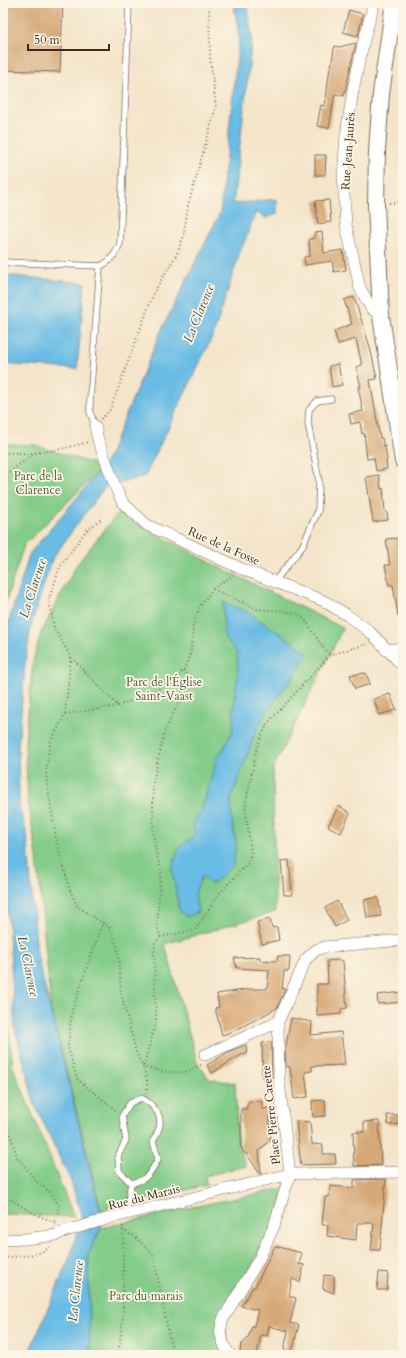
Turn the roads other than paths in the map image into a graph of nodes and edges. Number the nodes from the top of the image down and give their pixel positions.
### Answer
1 (129, 3) edge
2 (374, 3) edge
3 (394, 3) edge
4 (3, 262) edge
5 (100, 266) junction
6 (381, 316) junction
7 (331, 399) dead end
8 (95, 426) joint
9 (403, 461) edge
10 (275, 582) junction
11 (384, 647) junction
12 (403, 648) edge
13 (403, 666) edge
14 (403, 940) edge
15 (278, 1022) junction
16 (205, 1055) road end
17 (403, 1172) edge
18 (290, 1174) junction
19 (131, 1183) junction
20 (126, 1215) junction
21 (3, 1240) edge
22 (230, 1355) edge

1 - 5 lane
2 - 6 street, Rue Jean Jaurès
3 - 6 main road
4 - 5 lane
5 - 8 lane
6 - 9 main road
7 - 10 lane
8 - 10 street, Rue de la Fosse
10 - 11 street, Rue de la Fosse
11 - 12 street
11 - 13 street, Rue de la Fosse
14 - 15 street
15 - 16 street
15 - 18 street, Place Pierre Carette
17 - 18 street, Rue du Marais
18 - 20 street, Rue du Marais
18 - 22 street, Place Pierre Carette
19 - 19 lane
19 - 20 lane
20 - 21 street, Rue du Marais

